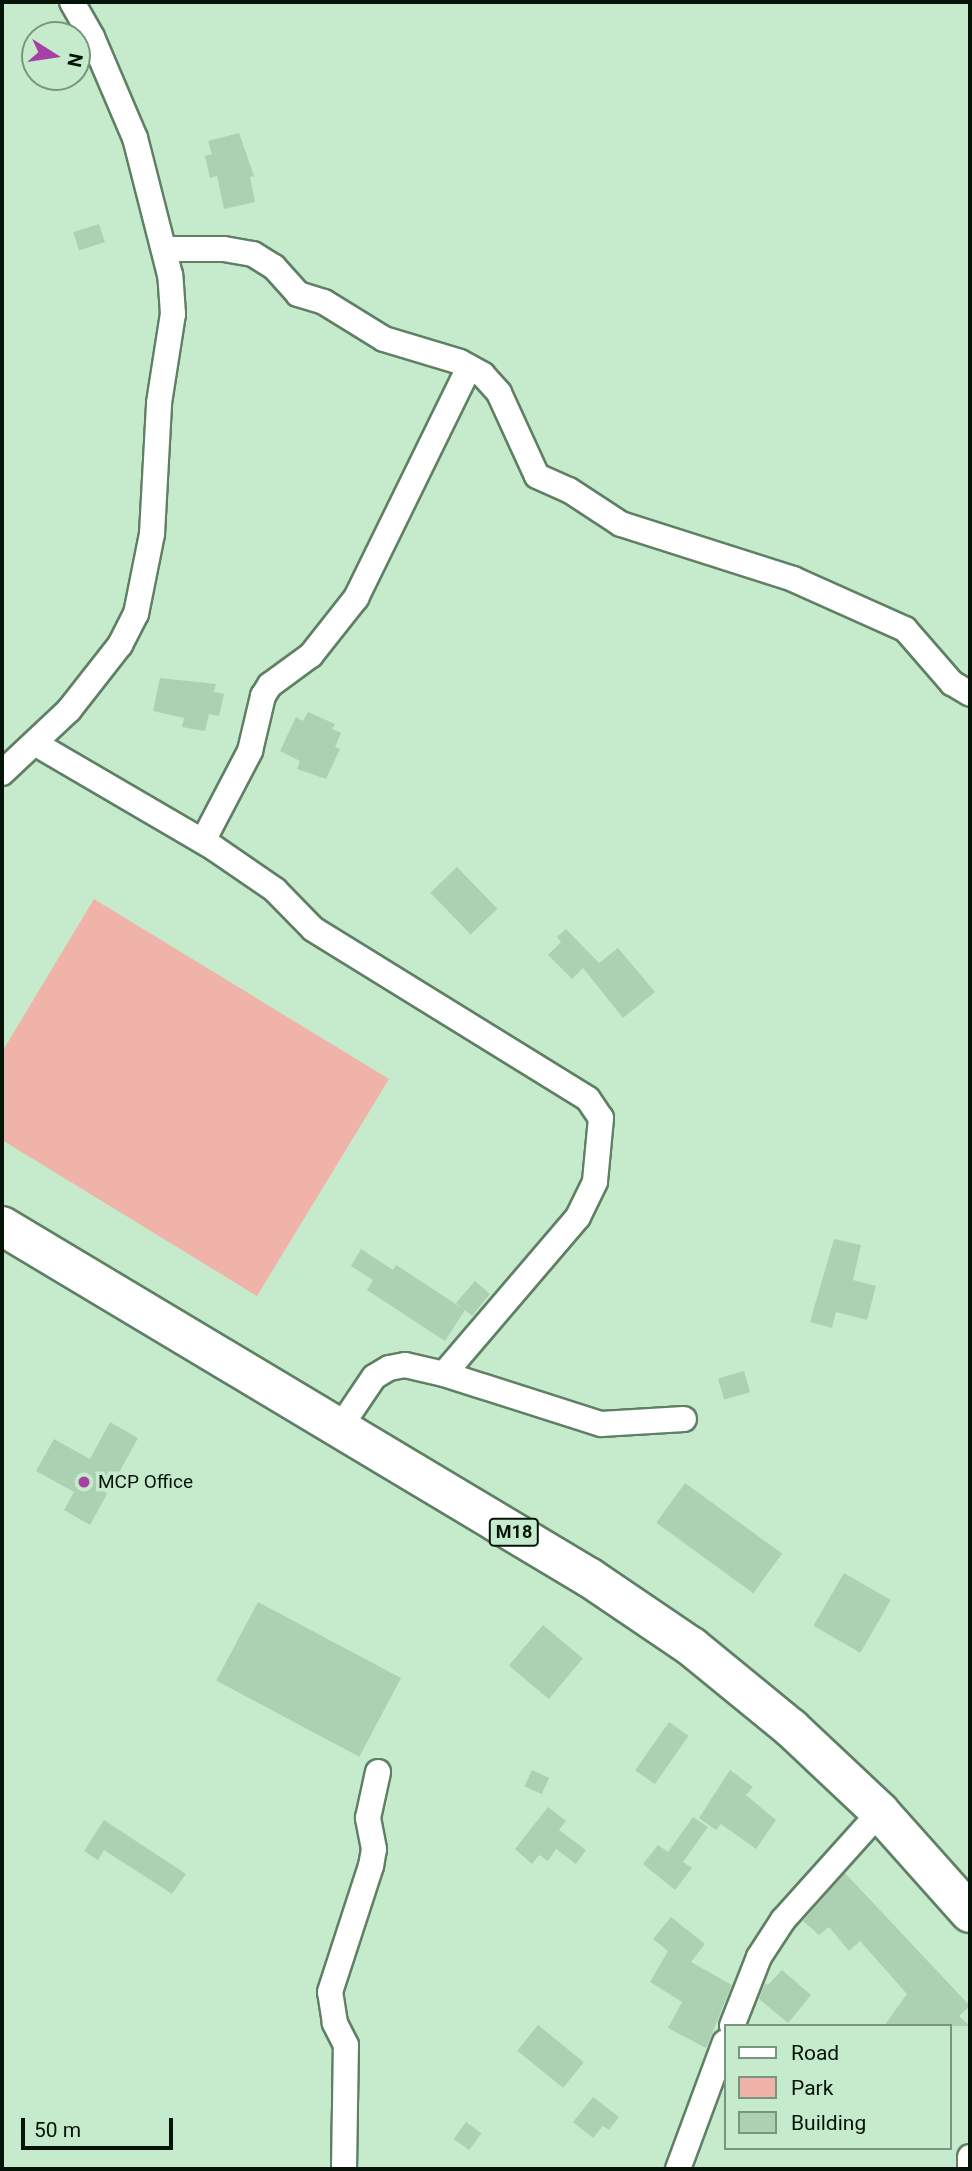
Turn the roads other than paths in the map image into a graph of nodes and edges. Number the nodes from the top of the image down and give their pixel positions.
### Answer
1 (72, 2) edge
2 (164, 249) junction
3 (469, 367) junction
4 (970, 694) edge
5 (36, 744) junction
6 (2, 773) edge
7 (203, 841) junction
8 (2, 1226) edge
9 (444, 1374) junction
10 (684, 1419) dead end
11 (341, 1426) junction
12 (378, 1772) dead end
13 (880, 1812) junction
14 (970, 1913) edge
15 (733, 2024) edge
16 (724, 2045) edge
17 (970, 2157) edge
18 (344, 2169) edge
19 (678, 2169) edge
20 (970, 2169) edge

1 - 2 street
2 - 3 street
2 - 5 street
3 - 4 street
3 - 7 street
5 - 6 street
5 - 7 street
7 - 9 street
8 - 11 main road, M18
9 - 10 street
9 - 11 street
11 - 13 main road, M18
12 - 18 street
13 - 14 main road, M18
13 - 15 street
16 - 19 street
17 - 20 street

